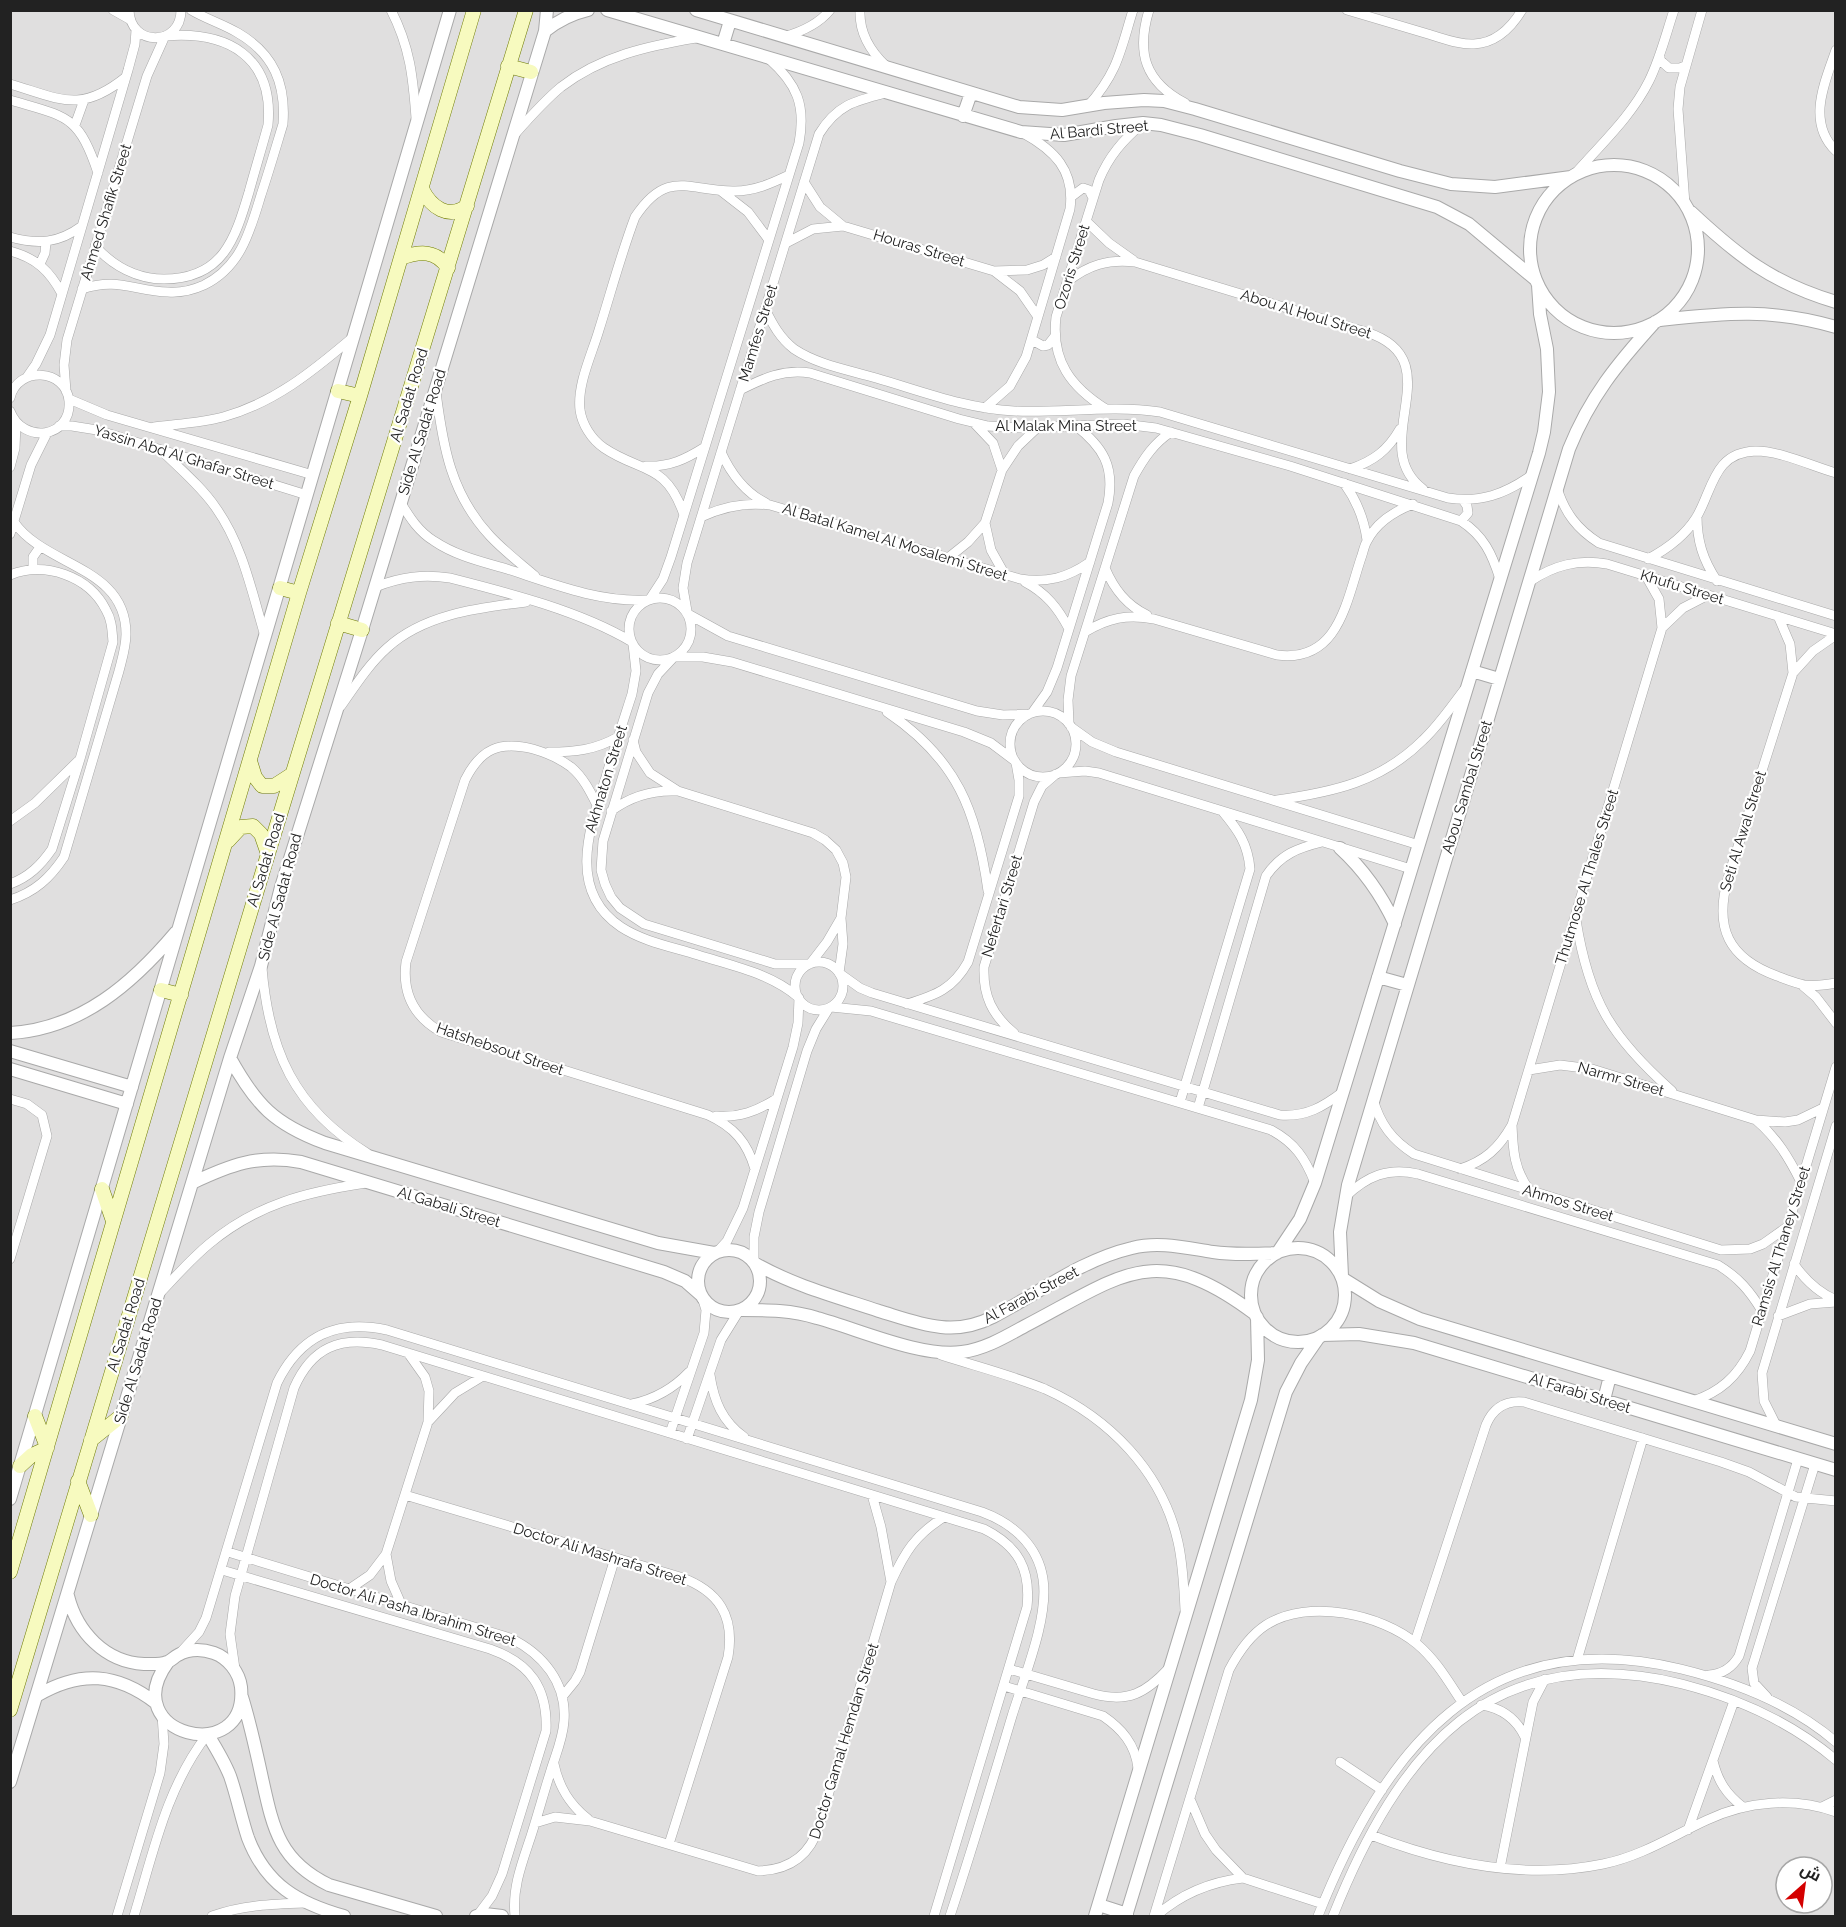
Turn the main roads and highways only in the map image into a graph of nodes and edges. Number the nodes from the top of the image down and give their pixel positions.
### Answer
1 (474, 10) edge
2 (526, 10) edge
3 (508, 66) junction
4 (531, 72) road end
5 (422, 189) junction
6 (467, 206) junction
7 (401, 258) junction
8 (448, 268) junction
9 (338, 391) road end
10 (360, 396) junction
11 (280, 588) road end
12 (299, 592) junction
13 (338, 623) junction
14 (362, 630) road end
15 (250, 760) junction
16 (291, 775) junction
17 (225, 844) junction
18 (268, 854) junction
19 (161, 990) road end
20 (181, 995) junction
21 (102, 1189) road end
22 (113, 1222) junction
23 (35, 1416) road end
24 (121, 1416) road end
25 (91, 1440) junction
26 (47, 1448) junction
27 (20, 1466) road end
28 (78, 1482) junction
29 (91, 1515) road end
30 (10, 1572) edge
31 (10, 1710) edge

1 - 5 main road
2 - 3 main road, Al Sadat Road
3 - 4 main road
3 - 6 main road, Al Sadat Road
5 - 6 main road
5 - 7 main road
6 - 8 main road, Al Sadat Road
7 - 8 main road
7 - 10 main road
8 - 13 main road, Al Sadat Road
9 - 10 main road
10 - 12 main road
11 - 12 main road
12 - 15 main road
13 - 14 main road
13 - 16 main road, Al Sadat Road
15 - 16 main road
15 - 17 main road
16 - 18 main road, Al Sadat Road
17 - 18 main road
17 - 20 main road
18 - 25 main road, Al Sadat Road
19 - 20 main road
20 - 22 main road
21 - 22 main road
22 - 26 main road
23 - 26 main road
24 - 25 main road
25 - 28 main road, Al Sadat Road
26 - 27 main road
26 - 30 main road
28 - 29 main road
28 - 31 main road, Al Sadat Road

